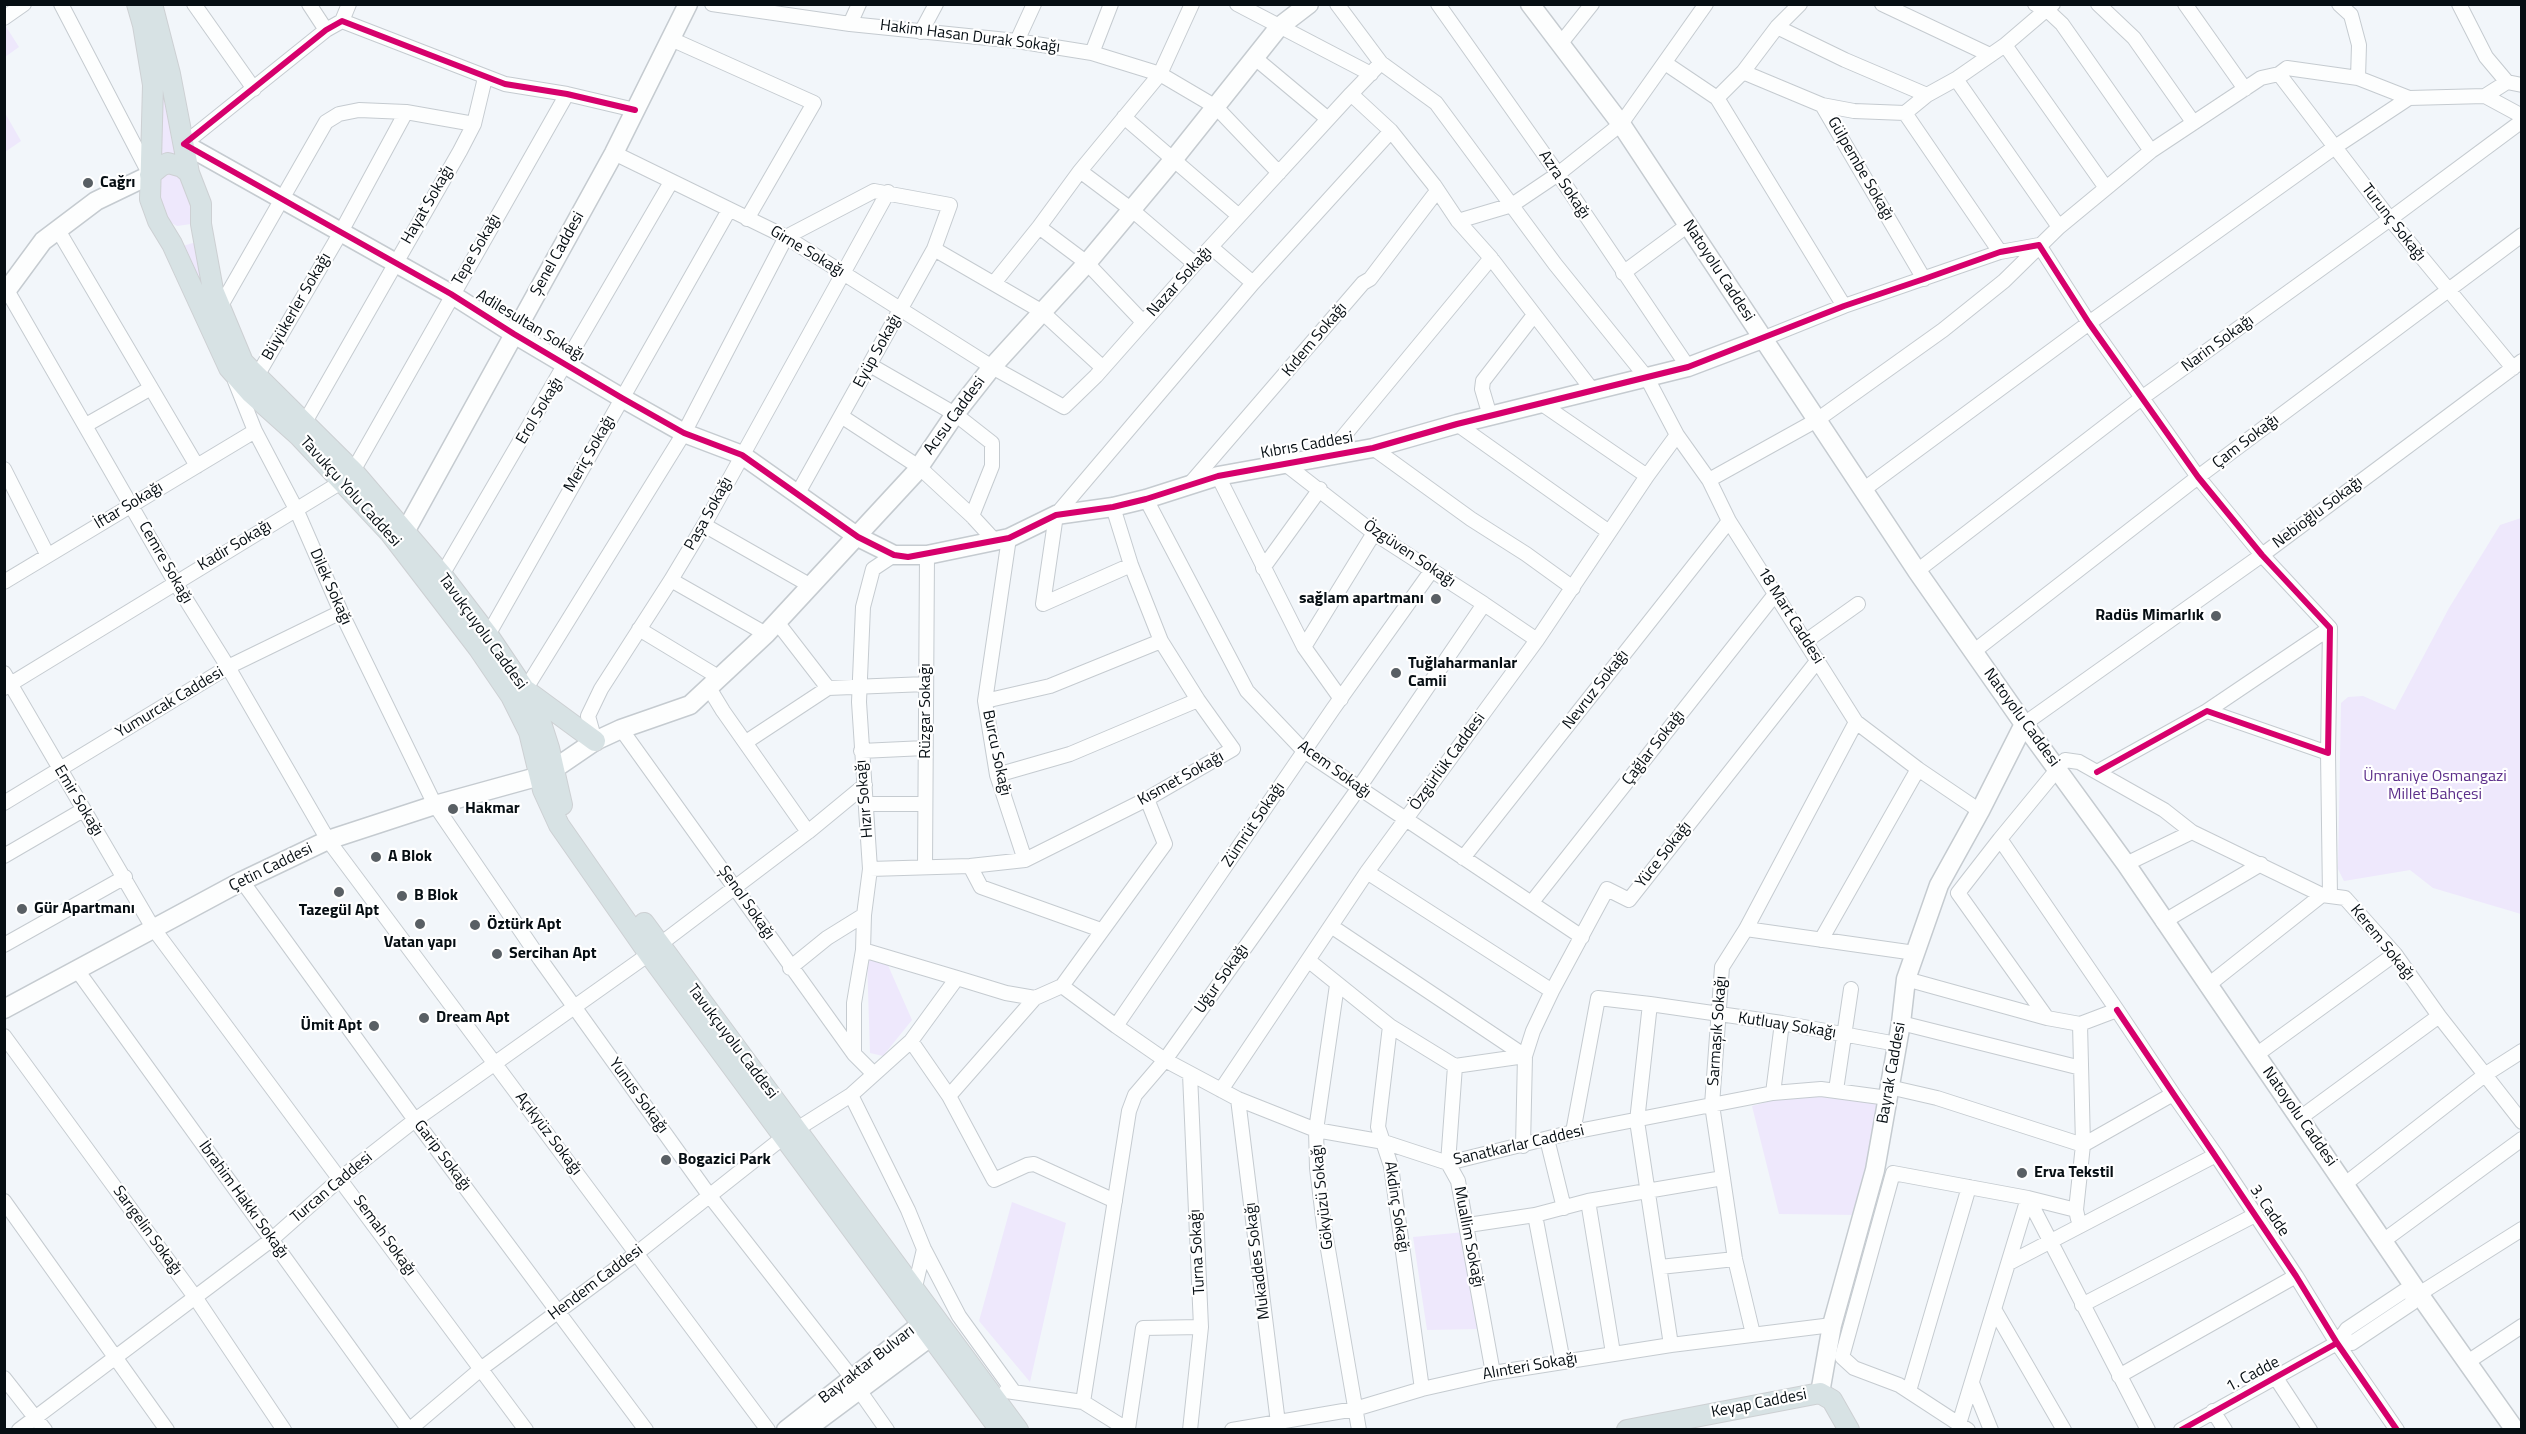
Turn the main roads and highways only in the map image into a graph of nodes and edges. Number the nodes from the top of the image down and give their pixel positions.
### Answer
1 (137, 4) edge
2 (152, 4) edge
3 (189, 173) junction
4 (150, 175) junction
5 (201, 224) junction
6 (163, 229) junction
7 (348, 476) junction
8 (525, 690) junction
9 (595, 741) road end
10 (547, 773) junction
11 (654, 949) junction
12 (791, 1132) junction
13 (932, 1325) junction
14 (1000, 1430) edge
15 (1018, 1430) edge
16 (1627, 1430) edge
17 (1849, 1430) edge

1 - 4 main road, Tavukçu Yolu Caddesi
2 - 3 main road, Tavukçuyolu Caddesi
3 - 4 main road
3 - 5 main road, Tavukçuyolu Caddesi
4 - 6 main road, Tavukçu Yolu Caddesi
5 - 6 main road
5 - 7 main road, Tavukçuyolu Caddesi
6 - 7 main road, Tavukçu Yolu Caddesi
7 - 8 main road, Tavukçuyolu Caddesi
7 - 10 main road, Tavukçu Yolu Caddesi
8 - 9 main road
8 - 10 main road, Tavukçuyolu Caddesi
10 - 11 main road, Tavukçuyolu Caddesi
10 - 11 main road, Tavukçu Yolu Caddesi
11 - 12 main road, Tavukçuyolu Caddesi
12 - 13 main road, Tavukçuyolu Caddesi
12 - 13 main road, Tavukçuyolu Caddesi
13 - 14 main road, Tavukçuyolu Caddesi
13 - 15 main road, Tavukçuyolu Caddesi
16 - 17 main road, Keyap Caddesi

